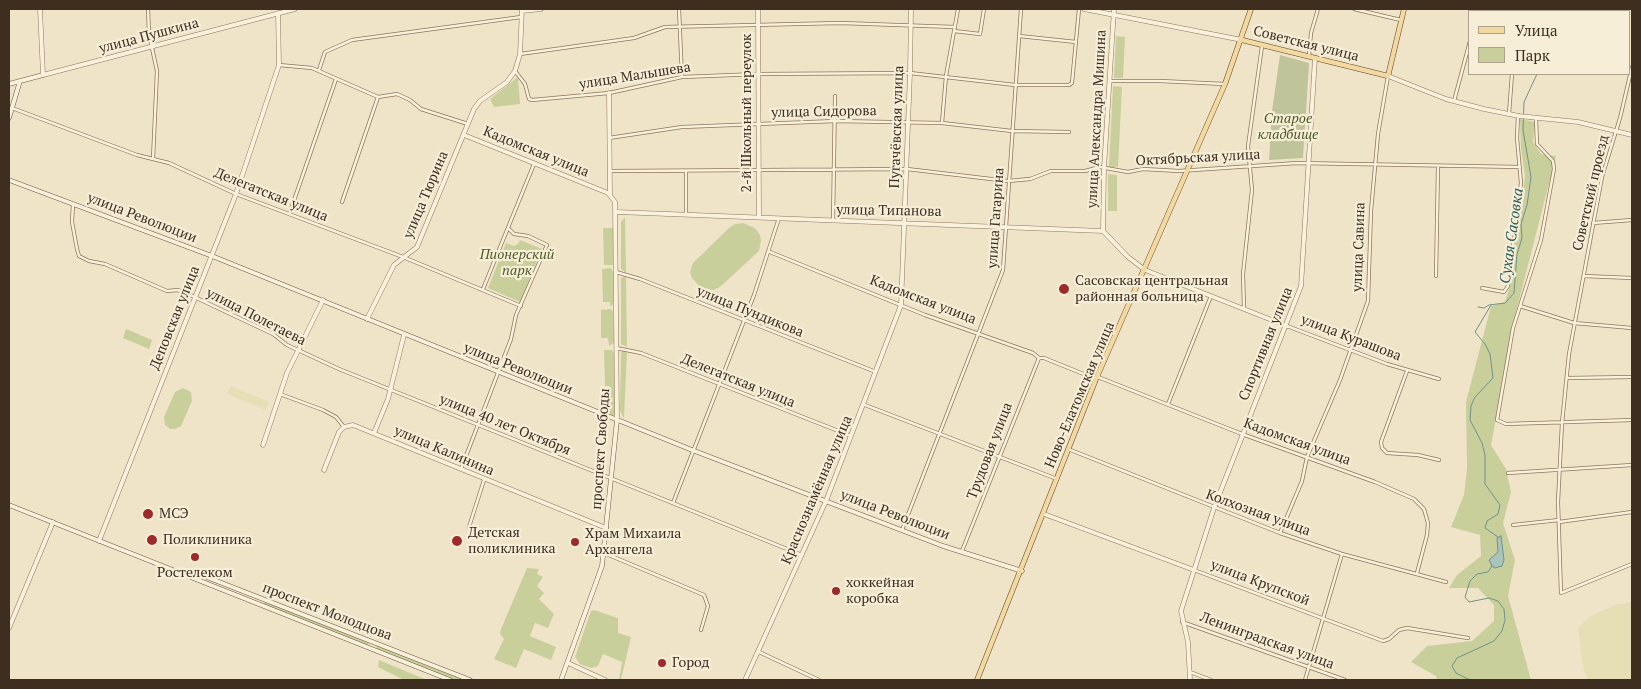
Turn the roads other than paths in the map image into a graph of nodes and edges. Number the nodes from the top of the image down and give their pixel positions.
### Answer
1 (40, 9) edge
2 (148, 9) edge
3 (295, 9) edge
4 (541, 9) edge
5 (679, 9) edge
6 (758, 9) edge
7 (911, 9) edge
8 (958, 9) edge
9 (984, 9) edge
10 (1022, 9) edge
11 (1079, 9) edge
12 (1084, 9) edge
13 (1114, 9) edge
14 (1251, 9) edge
15 (1318, 9) edge
16 (1354, 9) edge
17 (1404, 9) edge
18 (285, 10) edge
19 (522, 10) edge
20 (278, 14) junction
21 (1112, 14) junction
22 (521, 17) junction
23 (1401, 20) junction
24 (680, 26) junction
25 (758, 26) junction
26 (910, 26) junction
27 (954, 27) junction
28 (954, 31) junction
29 (1019, 36) junction
30 (1242, 40) junction
31 (1076, 42) junction
32 (1262, 44) junction
33 (151, 47) junction
34 (1468, 48) edge
35 (520, 54) junction
36 (1309, 56) junction
37 (1466, 56) joint
38 (1315, 58) junction
39 (279, 65) junction
40 (319, 70) junction
41 (516, 71) junction
42 (910, 73) junction
43 (758, 74) junction
44 (1512, 75) edge
45 (1629, 75) edge
46 (42, 76) junction
47 (946, 76) junction
48 (1388, 76) junction
49 (682, 77) junction
50 (336, 79) junction
51 (20, 81) junction
52 (1109, 81) junction
53 (9, 84) edge
54 (1225, 84) junction
55 (1015, 85) junction
56 (609, 92) junction
57 (835, 96) dead end
58 (378, 98) junction
59 (1454, 101) junction
60 (12, 108) junction
61 (1509, 114) junction
62 (1519, 116) junction
63 (9, 118) edge
64 (1536, 118) junction
65 (836, 121) junction
66 (908, 121) junction
67 (758, 122) junction
68 (942, 123) junction
69 (468, 124) junction
70 (1615, 130) junction
71 (1012, 131) junction
72 (1069, 132) dead end
73 (1632, 134) edge
74 (464, 135) junction
75 (609, 138) junction
76 (153, 159) junction
77 (534, 164) junction
78 (1307, 164) junction
79 (1375, 165) junction
80 (1250, 166) junction
81 (1438, 167) junction
82 (1520, 167) junction
83 (1104, 168) junction
84 (907, 169) junction
85 (835, 170) junction
86 (1188, 170) junction
87 (611, 171) junction
88 (759, 171) junction
89 (686, 172) junction
90 (9, 180) edge
91 (1008, 181) junction
92 (236, 194) junction
93 (610, 195) junction
94 (342, 202) dead end
95 (73, 204) junction
96 (616, 212) junction
97 (290, 213) junction
98 (686, 216) junction
99 (759, 218) junction
100 (779, 218) junction
101 (833, 220) junction
102 (1632, 220) edge
103 (905, 222) junction
104 (1593, 223) junction
105 (1006, 225) junction
106 (509, 229) junction
107 (1103, 231) junction
108 (770, 252) junction
109 (212, 256) junction
110 (403, 257) junction
111 (1145, 270) junction
112 (616, 272) junction
113 (1436, 276) dead end
114 (1584, 276) junction
115 (1632, 278) edge
116 (1482, 288) dead end
117 (483, 290) junction
118 (1211, 296) junction
119 (196, 298) junction
120 (323, 300) junction
121 (901, 305) junction
122 (520, 306) junction
123 (1520, 306) junction
124 (1244, 309) junction
125 (368, 319) junction
126 (744, 320) junction
127 (1574, 324) junction
128 (1287, 326) junction
129 (1632, 328) edge
130 (980, 334) junction
131 (404, 335) junction
132 (616, 348) junction
133 (298, 350) junction
134 (1350, 351) junction
135 (1039, 358) junction
136 (339, 369) joint
137 (1407, 371) junction
138 (876, 372) junction
139 (497, 373) junction
140 (1632, 377) edge
141 (1097, 378) junction
142 (1566, 378) junction
143 (1440, 379) dead end
144 (719, 385) junction
145 (390, 390) junction
146 (279, 393) junction
147 (865, 404) junction
148 (1168, 404) junction
149 (617, 420) junction
150 (1632, 420) edge
151 (1562, 423) junction
152 (479, 425) junction
153 (344, 427) junction
154 (374, 433) junction
155 (941, 434) junction
156 (1242, 434) junction
157 (852, 436) junction
158 (263, 444) dead end
159 (1068, 449) junction
160 (692, 450) junction
161 (1000, 457) junction
162 (1307, 458) junction
163 (1439, 460) dead end
164 (1632, 465) edge
165 (324, 470) dead end
166 (460, 470) junction
167 (1560, 471) junction
168 (1508, 473) dead end
169 (611, 478) junction
170 (484, 480) junction
171 (1057, 480) junction
172 (826, 502) junction
173 (673, 503) junction
174 (9, 504) edge
175 (1214, 508) junction
176 (1632, 512) edge
177 (1044, 514) junction
178 (1559, 521) junction
179 (53, 522) junction
180 (1514, 525) dead end
181 (469, 527) dead end
182 (606, 528) junction
183 (902, 530) junction
184 (1280, 533) junction
185 (99, 541) junction
186 (962, 552) junction
187 (604, 553) junction
188 (1342, 554) junction
189 (802, 556) junction
190 (1632, 564) edge
191 (173, 570) junction
192 (1022, 570) junction
193 (1194, 570) junction
194 (1417, 573) junction
195 (1446, 582) dead end
196 (1323, 619) junction
197 (1182, 622) junction
198 (9, 628) edge
199 (701, 630) dead end
200 (1468, 638) dead end
201 (759, 652) junction
202 (568, 663) junction
203 (1310, 667) junction
204 (1190, 672) junction
205 (450, 680) edge
206 (470, 680) edge
207 (561, 680) edge
208 (606, 680) edge
209 (745, 680) edge
210 (819, 680) edge
211 (977, 680) edge
212 (1190, 680) edge
213 (1212, 680) edge
214 (1305, 680) edge
215 (1345, 680) edge

1 - 46 street
2 - 33 street
3 - 18 street, улица Пушкина
4 - 19 street
5 - 24 street
6 - 25 street, 2-й Школьный переулок
7 - 26 street, Пугачёвская улица
8 - 27 street
9 - 28 street
10 - 29 street, улица Гагарина
11 - 31 street
12 - 21 street, Советская улица
13 - 21 street, улица Александра Мишина
14 - 30 main road, Ново-Елатомская улица
15 - 36 street
16 - 23 street
17 - 23 main road, улица Савина
18 - 20 street, улица Пушкина
19 - 22 street
20 - 33 street, улица Пушкина
20 - 39 street, Деповская улица
21 - 30 street, Советская улица
21 - 52 street, улица Александра Мишина
22 - 35 street
22 - 40 street
23 - 48 main road, улица Савина
24 - 25 street
24 - 35 street
24 - 49 street
25 - 26 street
25 - 43 street, 2-й Школьный переулок
26 - 27 street
26 - 42 street, Пугачёвская улица
27 - 28 street
28 - 47 street
29 - 31 street
29 - 55 street, улица Гагарина
30 - 32 main road, Советская улица
30 - 54 main road, Ново-Елатомская улица
31 - 55 street, улица Малышева
32 - 36 main road, Советская улица
32 - 80 street
33 - 46 street, улица Пушкина
33 - 76 street
34 - 37 street
35 - 41 street
36 - 38 main road, Советская улица
37 - 59 street
38 - 48 main road, Советская улица
38 - 78 street, Спортивная улица
39 - 40 street
39 - 92 street, Деповская улица
40 - 50 street
41 - 56 street, улица Малышева
41 - 69 street, улица Тюрина
42 - 43 street, улица Малышева
42 - 47 street, улица Малышева
42 - 66 street, Пугачёвская улица
43 - 49 street, улица Малышева
43 - 67 street, 2-й Школьный переулок
44 - 61 street
45 - 70 street, Советский проезд
46 - 51 street, улица Пушкина
47 - 55 street, улица Малышева
47 - 68 street
48 - 59 street, Советская улица
48 - 79 street, улица Савина
49 - 56 street, улица Малышева
50 - 58 street
50 - 97 street
51 - 53 street, улица Пушкина
51 - 60 street
52 - 54 street
52 - 83 street, улица Александра Мишина
54 - 86 main road, Ново-Елатомская улица
55 - 71 street, улица Гагарина
56 - 75 street
57 - 65 street
58 - 69 street
58 - 94 street
59 - 61 street, Советская улица
60 - 63 street
60 - 76 street, Делегатская улица
61 - 62 street, Советская улица
62 - 64 street, Советская улица
62 - 82 street
64 - 70 street
64 - 123 street
65 - 66 street, улица Сидорова
65 - 67 street, улица Сидорова
65 - 85 street
66 - 68 street, улица Сидорова
66 - 84 street, Пугачёвская улица
67 - 75 street, улица Сидорова
67 - 88 street, 2-й Школьный переулок
68 - 71 street, улица Сидорова
69 - 74 street, улица Тюрина
70 - 73 street
70 - 104 street, Советский проезд
71 - 72 street, улица Сидорова
71 - 91 street, улица Гагарина
74 - 77 street, Кадомская улица
74 - 110 street, улица Тюрина
75 - 87 street
76 - 92 street, Делегатская улица
77 - 93 street, Кадомская улица
77 - 106 street
78 - 79 street, Октябрьская улица
78 - 80 street, Октябрьская улица
78 - 128 street, Спортивная улица
79 - 81 street, Октябрьская улица
79 - 134 street, улица Савина
80 - 86 street, Октябрьская улица
80 - 124 street
81 - 82 street, Октябрьская улица
81 - 113 street
82 - 116 street
83 - 86 street, Октябрьская улица
83 - 91 street, Октябрьская улица
83 - 107 street, улица Александра Мишина
84 - 85 street, Октябрьская улица
84 - 91 street, Октябрьская улица
84 - 103 street, Пугачёвская улица
85 - 88 street, Октябрьская улица
85 - 101 street
86 - 111 main road, Ново-Елатомская улица
87 - 89 street, Октябрьская улица
87 - 93 street
88 - 89 street, Октябрьская улица
88 - 99 street, 2-й Школьный переулок
89 - 98 street
90 - 95 street, улица Революции
91 - 105 street, улица Гагарина
92 - 97 street, Делегатская улица
92 - 109 street, Деповская улица
93 - 96 street
95 - 109 street, улица Революции
95 - 119 street, улица Полетаева
96 - 98 street, улица Типанова
96 - 112 street, проспект Свободы
97 - 110 street, Делегатская улица
98 - 99 street, улица Типанова
99 - 100 street, улица Типанова
100 - 101 street, улица Типанова
100 - 108 street
101 - 103 street, улица Типанова
102 - 104 street
103 - 105 street, улица Типанова
103 - 121 street, Пугачёвская улица
104 - 114 street, Советский проезд
105 - 107 street, улица Типанова
105 - 130 street, улица Гагарина
106 - 117 street
106 - 122 street
107 - 111 street
108 - 121 street, Кадомская улица
108 - 126 street
109 - 119 street, Деповская улица
109 - 120 street, улица Революции
110 - 117 street, Делегатская улица
110 - 125 street, улица Тюрина
111 - 118 street, улица Курашова
111 - 141 main road, Ново-Елатомская улица
112 - 126 street, улица Пундикова
112 - 132 street, проспект Свободы
114 - 115 street
114 - 127 street, Советский проезд
117 - 122 street, Делегатская улица
118 - 124 street, улица Курашова
118 - 148 street
119 - 133 street, улица Полетаева
119 - 185 street, Деповская улица
120 - 125 street, улица Революции
120 - 133 street
121 - 130 street, Кадомская улица
121 - 138 street, Краснознамённая улица
122 - 139 street
123 - 127 street
123 - 151 street
124 - 128 street, улица Курашова
125 - 131 street, улица Революции
126 - 138 street, улица Пундикова
126 - 144 street
127 - 129 street
127 - 142 street, Советский проезд
128 - 134 street, улица Курашова
128 - 156 street, Спортивная улица
130 - 135 street, Кадомская улица
130 - 155 street, улица Гагарина
131 - 139 street, улица Революции
131 - 145 street
132 - 144 street, Делегатская улица
132 - 149 street, проспект Свободы
133 - 136 street, улица Полетаева
133 - 146 street
134 - 137 street, улица Курашова
134 - 162 street, улица Савина
135 - 141 street, Кадомская улица
135 - 161 street, Трудовая улица
136 - 145 street, улица 40 лет Октября
137 - 143 street, улица Курашова
137 - 163 street
138 - 147 street, Краснознамённая улица
139 - 149 street, улица Революции
139 - 152 street
140 - 142 street
141 - 148 street, Кадомская улица
141 - 159 main road, Ново-Елатомская улица
142 - 151 street, Советский проезд
144 - 157 street, Делегатская улица
144 - 160 street
145 - 152 street, улица 40 лет Октября
145 - 154 street
146 - 153 street
146 - 158 street
147 - 155 street
147 - 157 street, Краснознамённая улица
148 - 156 street, Кадомская улица
149 - 160 street, улица Революции
149 - 169 street, проспект Свободы
150 - 151 street
151 - 167 street, Советский проезд
152 - 166 street
152 - 169 street, улица 40 лет Октября
153 - 154 street, улица Калинина
153 - 165 street
154 - 166 street, улица Калинина
155 - 161 street
155 - 183 street, улица Гагарина
156 - 162 street, Кадомская улица
156 - 175 street, Спортивная улица
157 - 172 street, Краснознамённая улица
159 - 171 main road, Ново-Елатомская улица
159 - 175 street, Колхозная улица
160 - 172 street, улица Революции
160 - 173 street
161 - 171 street
161 - 186 street, Трудовая улица
162 - 184 street, улица Савина
162 - 194 street, Кадомская улица
164 - 167 street
166 - 170 street, улица Калинина
167 - 168 street
167 - 178 street, Советский проезд
169 - 173 street, улица 40 лет Октября
169 - 182 street, проспект Свободы
170 - 181 street
170 - 182 street, улица Калинина
171 - 177 main road, Ново-Елатомская улица
172 - 183 street, улица Революции
172 - 189 street, Краснознамённая улица
173 - 189 street, улица 40 лет Октября
174 - 179 street, проспект Молодцова
175 - 184 street, Колхозная улица
175 - 193 street, Спортивная улица
176 - 178 street
177 - 192 main road, Ново-Елатомская улица
177 - 193 street, улица Крупской
178 - 180 street
178 - 190 street, Советский проезд
179 - 185 street, проспект Молодцова
179 - 198 street
182 - 187 street, проспект Свободы
183 - 186 street, улица Революции
184 - 188 street, Колхозная улица
185 - 191 street, проспект Молодцова
186 - 192 street, улица Революции
187 - 199 street
187 - 202 street, проспект Свободы
188 - 194 street, Колхозная улица
188 - 196 street
189 - 201 street, Краснознамённая улица
191 - 205 street, проспект Молодцова
191 - 206 street, проспект Молодцова
192 - 211 main road, Ново-Елатомская улица
193 - 196 street, улица Крупской
193 - 197 street, Спортивная улица
194 - 195 street, Колхозная улица
196 - 200 street, улица Крупской
196 - 203 street
197 - 203 street, Ленинградская улица
197 - 204 street
201 - 209 street, Краснознамённая улица
201 - 210 street
202 - 207 street, проспект Свободы
202 - 208 street
203 - 214 street
203 - 215 street, Ленинградская улица
204 - 212 street
204 - 213 street

